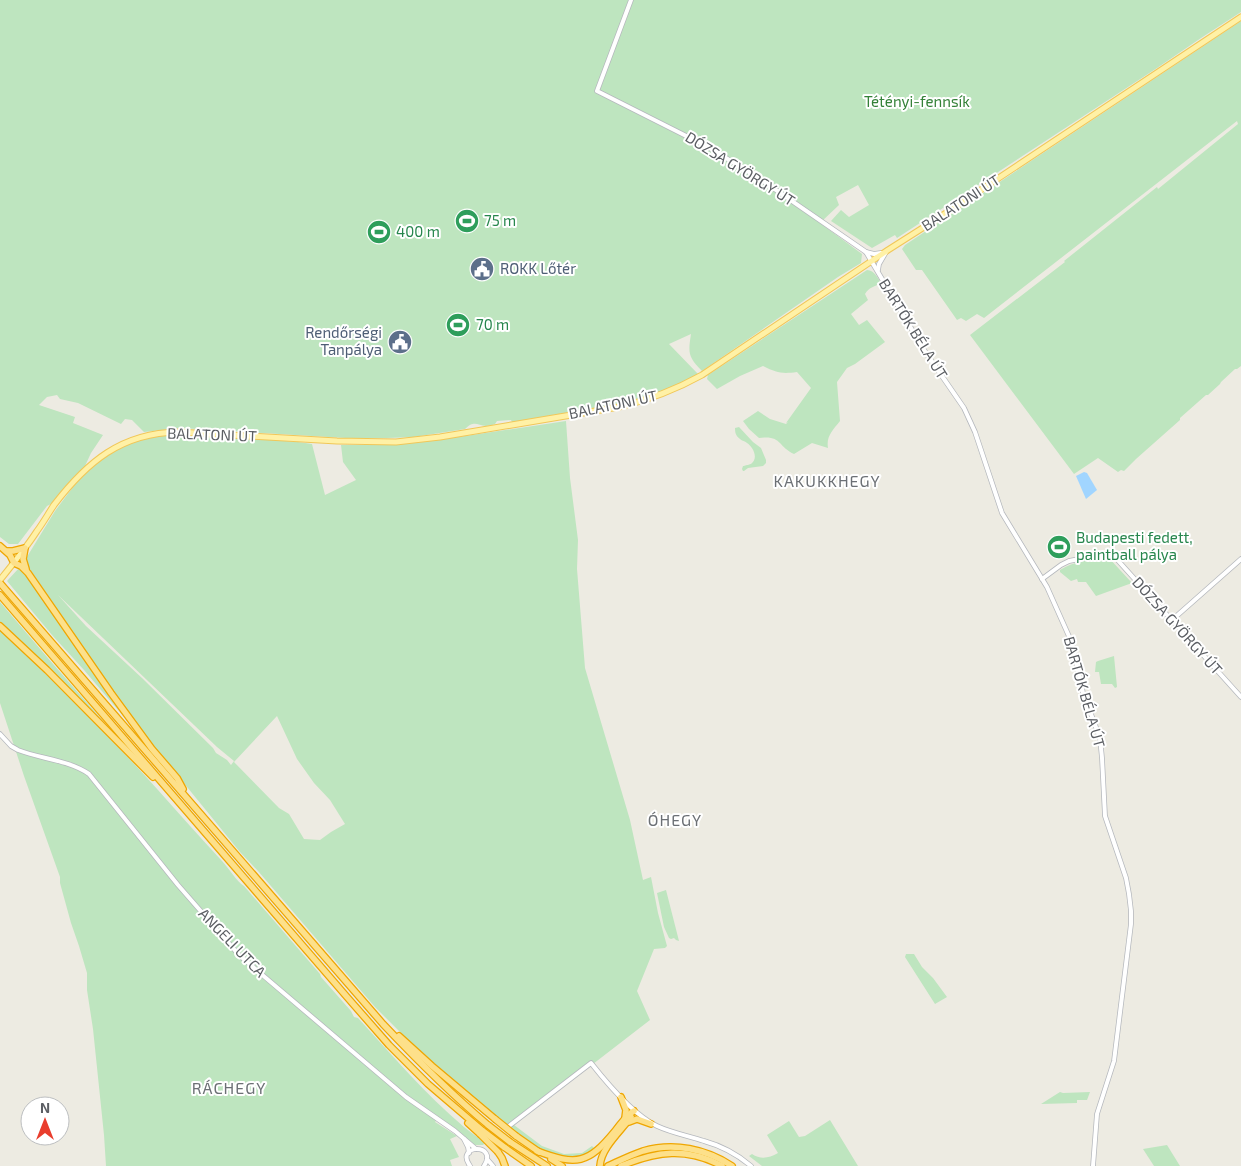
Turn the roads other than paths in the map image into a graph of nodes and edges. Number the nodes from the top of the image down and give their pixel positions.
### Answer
1 (631, 0) edge
2 (1241, 17) edge
3 (888, 250) junction
4 (866, 252) junction
5 (872, 262) junction
6 (878, 272) junction
7 (0, 546) edge
8 (25, 548) junction
9 (6, 551) junction
10 (1241, 558) edge
11 (14, 563) junction
12 (28, 573) junction
13 (1042, 579) junction
14 (0, 582) edge
15 (0, 595) edge
16 (1172, 620) junction
17 (0, 626) edge
18 (1241, 698) edge
19 (0, 734) edge
20 (165, 785) junction
21 (190, 801) junction
22 (384, 1024) junction
23 (582, 1070) junction
24 (598, 1072) junction
25 (621, 1097) junction
26 (634, 1111) junction
27 (625, 1122) junction
28 (651, 1124) junction
29 (509, 1126) dead end
30 (481, 1133) junction
31 (461, 1136) junction
32 (478, 1149) junction
33 (537, 1151) junction
34 (468, 1153) junction
35 (487, 1158) junction
36 (622, 1164) edge
37 (505, 1165) edge
38 (470, 1166) edge
39 (484, 1166) edge
40 (493, 1166) edge
41 (531, 1166) edge
42 (547, 1166) edge
43 (562, 1166) edge
44 (600, 1166) edge
45 (608, 1166) edge
46 (722, 1166) edge
47 (732, 1166) edge
48 (751, 1166) edge
49 (1093, 1166) edge

1 - 4 street, DÓZSA GYÖRGY ÚT
2 - 3 main road, BALATONI ÚT
3 - 4 street
3 - 5 main road, BALATONI ÚT
3 - 6 street
4 - 5 street, DÓZSA GYÖRGY ÚT
5 - 6 street, BARTÓK BÉLA ÚT
5 - 8 main road, BALATONI ÚT
6 - 13 street, BARTÓK BÉLA ÚT
7 - 9 highway
8 - 9 highway
8 - 11 main road, BALATONI ÚT
8 - 12 highway
9 - 11 highway
10 - 16 street
11 - 12 highway
11 - 14 main road, BALATONI ÚT
12 - 21 highway
13 - 16 street, DÓZSA GYÖRGY ÚT
13 - 49 street, BARTÓK BÉLA ÚT
14 - 21 highway
15 - 20 highway
16 - 18 street, DÓZSA GYÖRGY ÚT
17 - 20 highway
19 - 31 street, ANGELI UTCA
20 - 30 highway
21 - 22 highway
22 - 33 highway, bridge
22 - 42 highway, bridge
23 - 24 street
23 - 24 street
23 - 29 street
24 - 25 street
25 - 26 street
25 - 27 highway
26 - 27 highway
26 - 28 street
27 - 28 highway
27 - 33 highway
27 - 44 highway
28 - 48 street
30 - 37 highway, bridge
30 - 41 highway, bridge
31 - 32 street, ANGELI UTCA
31 - 34 street
32 - 34 street
32 - 35 street, ANGELI UTCA
32 - 35 street
33 - 43 highway
34 - 38 street
35 - 39 street
35 - 40 street
36 - 45 highway
36 - 46 highway
36 - 47 highway

